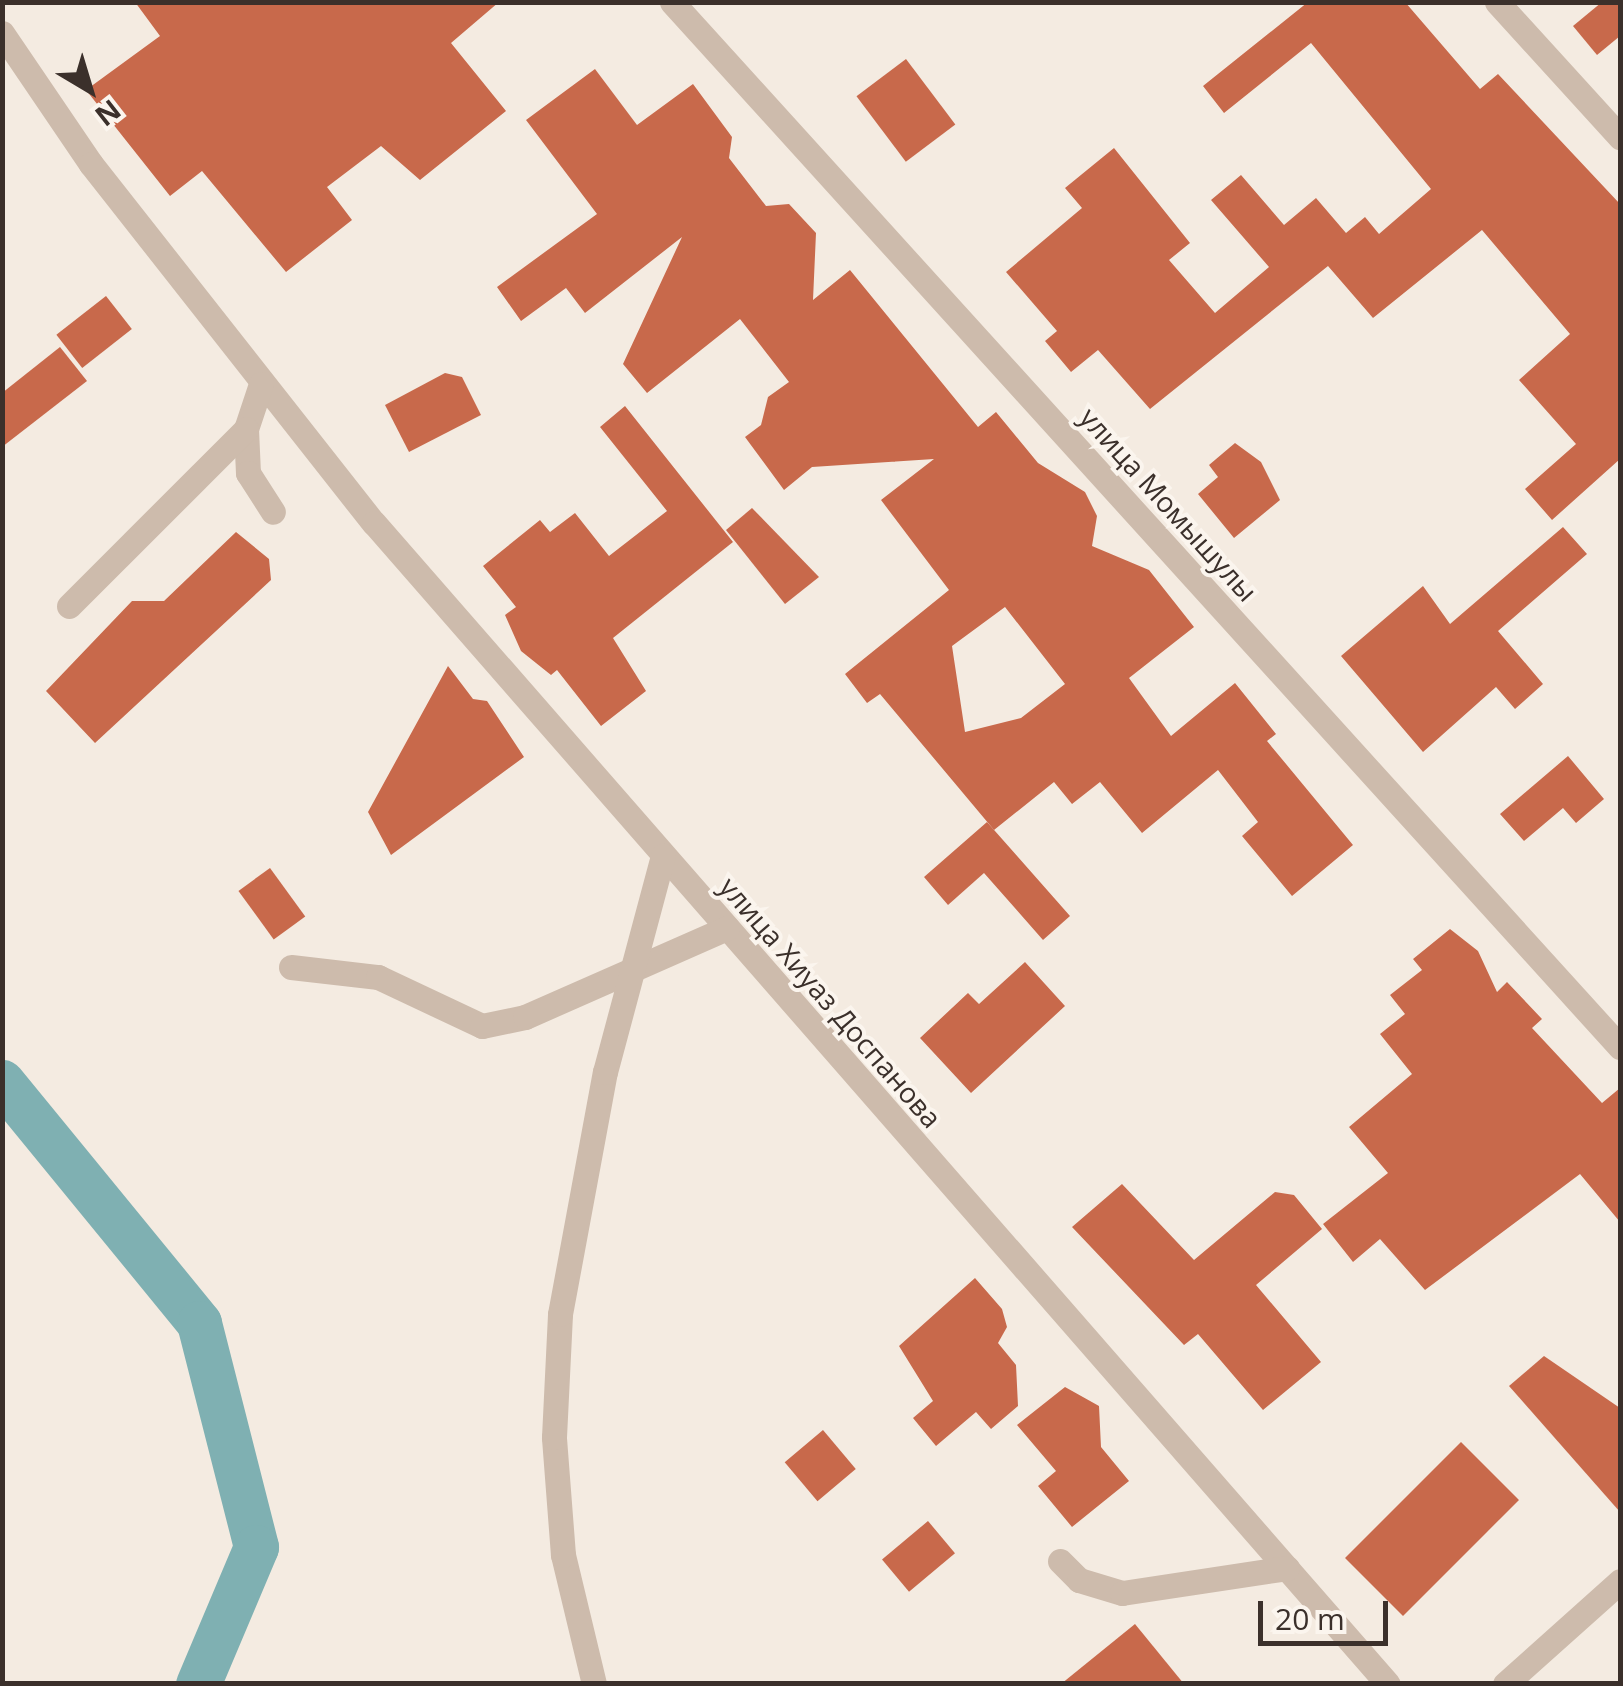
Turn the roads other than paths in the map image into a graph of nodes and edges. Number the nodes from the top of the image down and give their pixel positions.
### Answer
1 (672, 2) edge
2 (1496, 2) edge
3 (2, 33) edge
4 (1620, 137) edge
5 (261, 384) junction
6 (246, 429) junction
7 (273, 512) dead end
8 (68, 606) dead end
9 (663, 856) junction
10 (727, 928) junction
11 (635, 964) junction
12 (290, 966) dead end
13 (1620, 1047) edge
14 (1060, 1561) dead end
15 (1287, 1568) junction
16 (1620, 1580) edge
17 (594, 1684) edge
18 (1388, 1684) edge
19 (1505, 1684) edge

1 - 13 street, улица Момышулы
2 - 4 street
3 - 5 street, улица Хиуаз Доспанова
5 - 6 street
5 - 9 street, улица Хиуаз Доспанова
6 - 7 street
6 - 8 street
9 - 10 street, улица Хиуаз Доспанова
9 - 11 street
10 - 11 street
10 - 15 street, улица Хиуаз Доспанова
11 - 12 street
11 - 17 street
14 - 15 street
15 - 18 street, улица Хиуаз Доспанова
16 - 19 street

